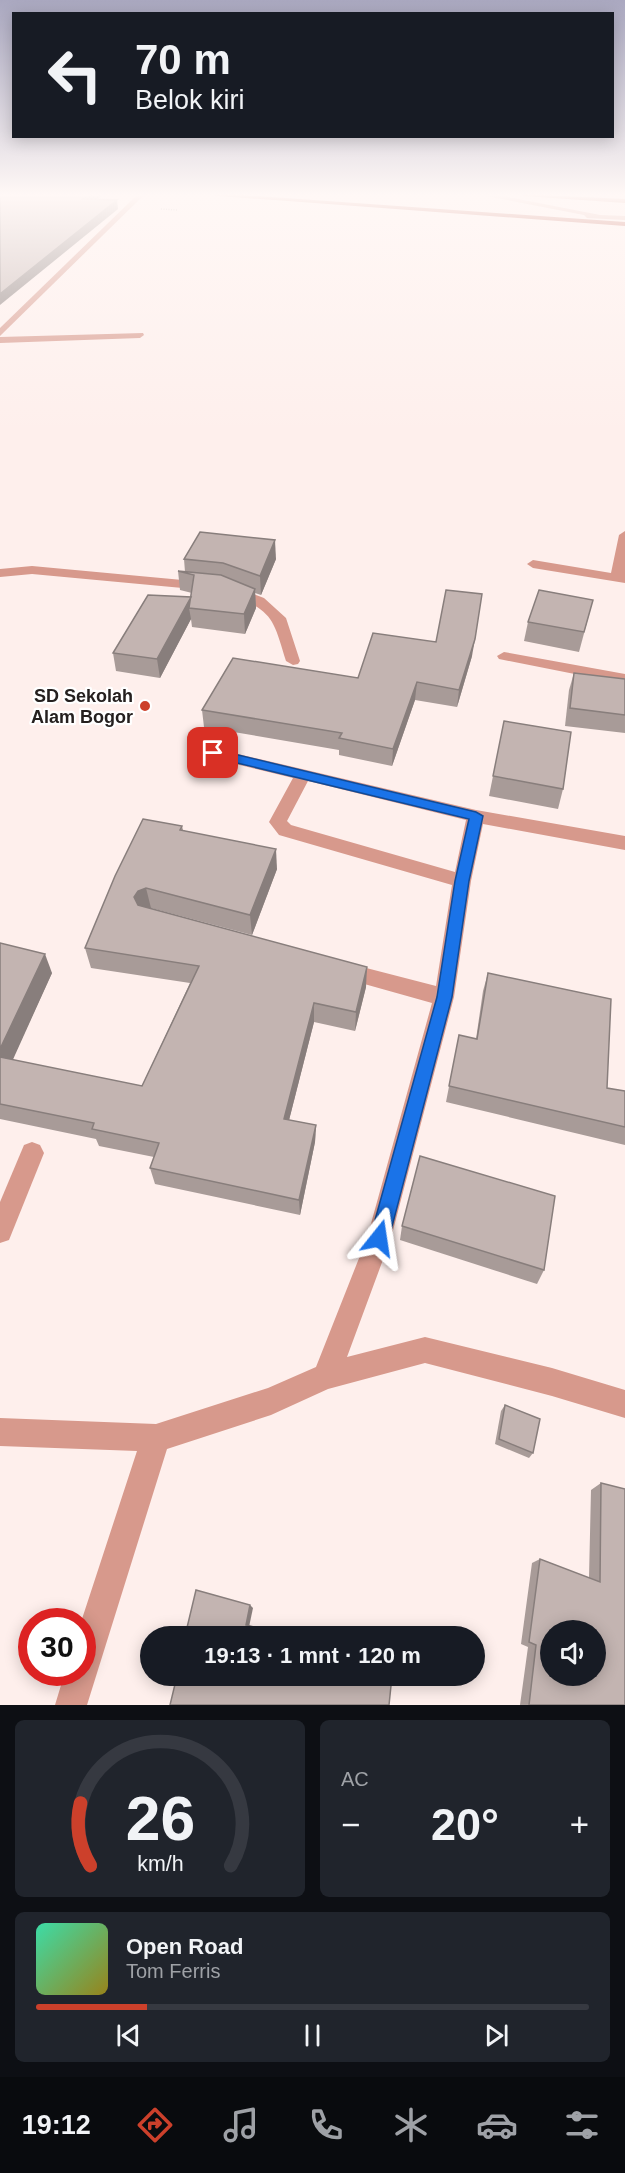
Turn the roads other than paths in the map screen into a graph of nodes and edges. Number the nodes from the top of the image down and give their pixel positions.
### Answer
1 (60, 274) edge
2 (0, 333) edge
3 (140, 334) dead end
4 (0, 340) edge
5 (625, 535) edge
6 (533, 564) dead end
7 (0, 573) edge
8 (621, 579) edge
9 (504, 656) dead end
10 (293, 661) dead end
11 (625, 679) edge
12 (213, 753) dead end
13 (303, 775) junction
14 (476, 816) junction
15 (625, 843) edge
16 (462, 881) junction
17 (320, 964) edge
18 (444, 997) junction
19 (32, 1153) dead end
20 (0, 1231) edge
21 (326, 1376) junction
22 (625, 1404) edge
23 (0, 1432) edge
24 (156, 1438) junction
25 (96, 1627) edge
26 (77, 1686) edge
27 (71, 1705) edge

1 - 2 street
3 - 4 street
5 - 8 street
6 - 8 street
7 - 10 street
9 - 11 street
12 - 13 street
13 - 14 street
13 - 16 street
14 - 15 street
14 - 16 street
16 - 18 street
17 - 18 street
18 - 21 street
19 - 20 street
21 - 22 street
21 - 24 street
23 - 24 street
24 - 25 street
26 - 27 street

